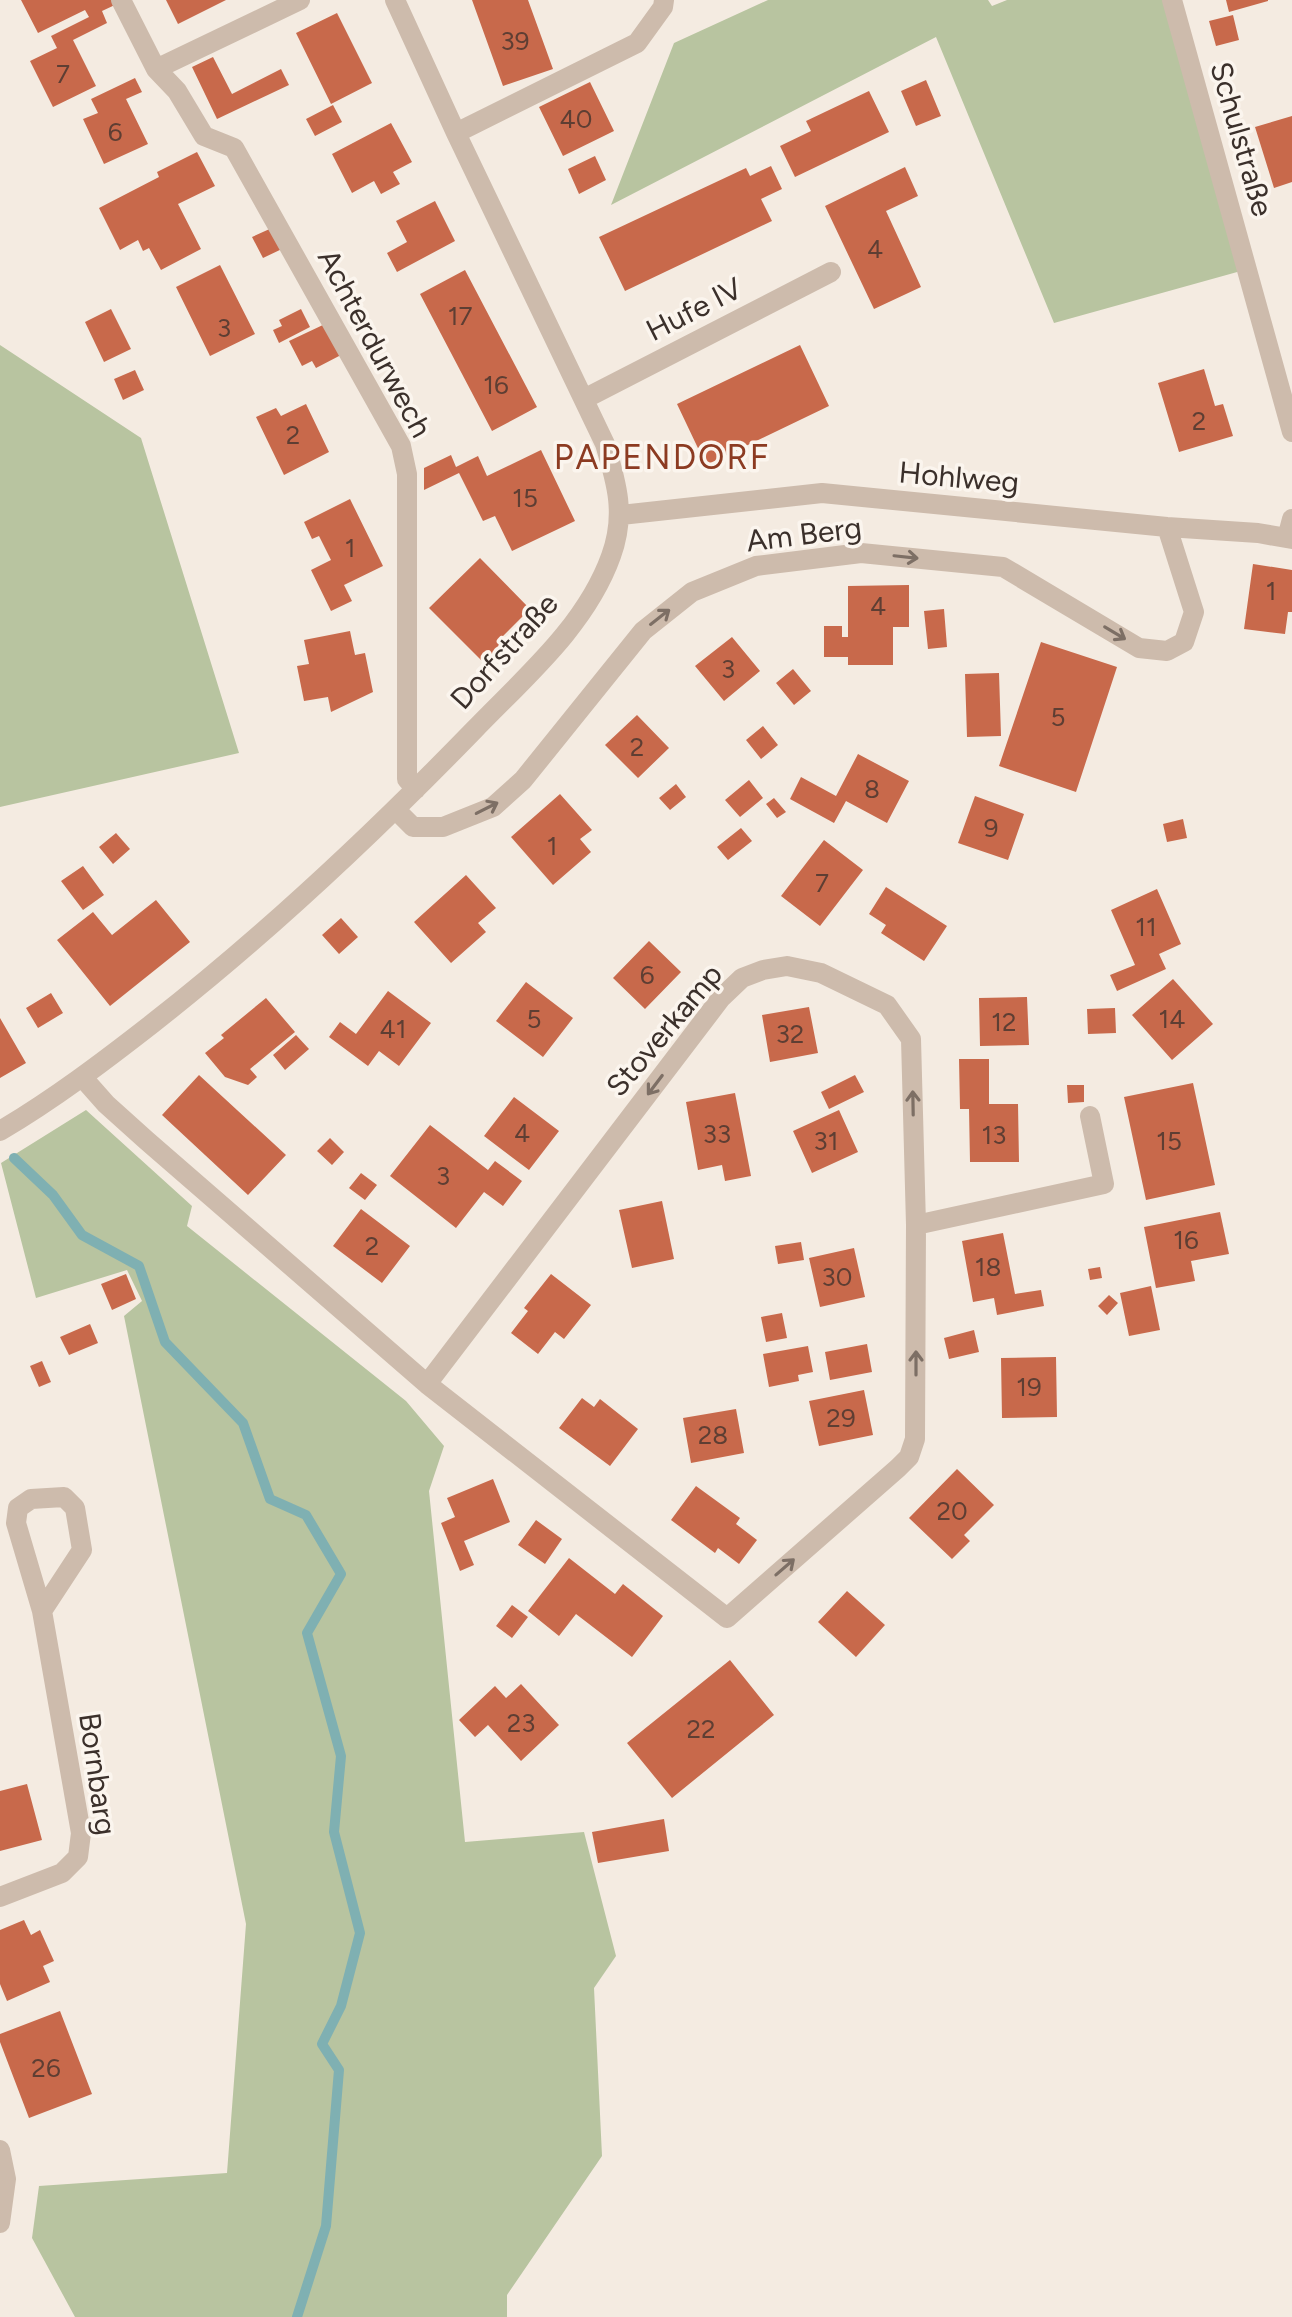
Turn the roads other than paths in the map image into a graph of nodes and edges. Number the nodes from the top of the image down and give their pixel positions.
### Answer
1 (121, 0) edge
2 (300, 0) edge
3 (395, 0) edge
4 (664, 0) edge
5 (1172, 0) edge
6 (156, 69) junction
7 (456, 133) junction
8 (831, 272) dead end
9 (584, 399) junction
10 (1292, 432) edge
11 (621, 515) junction
12 (1167, 527) junction
13 (1290, 532) edge
14 (416, 789) junction
15 (396, 810) junction
16 (83, 1078) junction
17 (1090, 1116) dead end
18 (0, 1131) edge
19 (916, 1225) junction
20 (427, 1384) junction
21 (42, 1611) junction
22 (0, 1897) edge
23 (0, 2150) edge
24 (0, 2223) edge

1 - 6 street, Achterdurwech
2 - 6 street
3 - 7 street, Dorfstraße
4 - 7 street
5 - 10 street, Schulstraße
6 - 14 street, Achterdurwech
7 - 9 street, Dorfstraße
8 - 9 street, Hufe IV
9 - 11 street, Dorfstraße
11 - 12 street, Hohlweg
11 - 14 street, Dorfstraße
12 - 13 street, Hohlweg
15 -> 12 street, Am Berg
14 - 15 street, Dorfstraße
15 - 16 street, Dorfstraße
16 - 18 street, Dorfstraße
16 - 20 street, Stoverkamp
17 - 19 street
20 -> 19 street, Stoverkamp
19 -> 20 street, Stoverkamp
21 - 21 street, Bornbarg
21 - 22 street, Bornbarg
23 - 24 street

